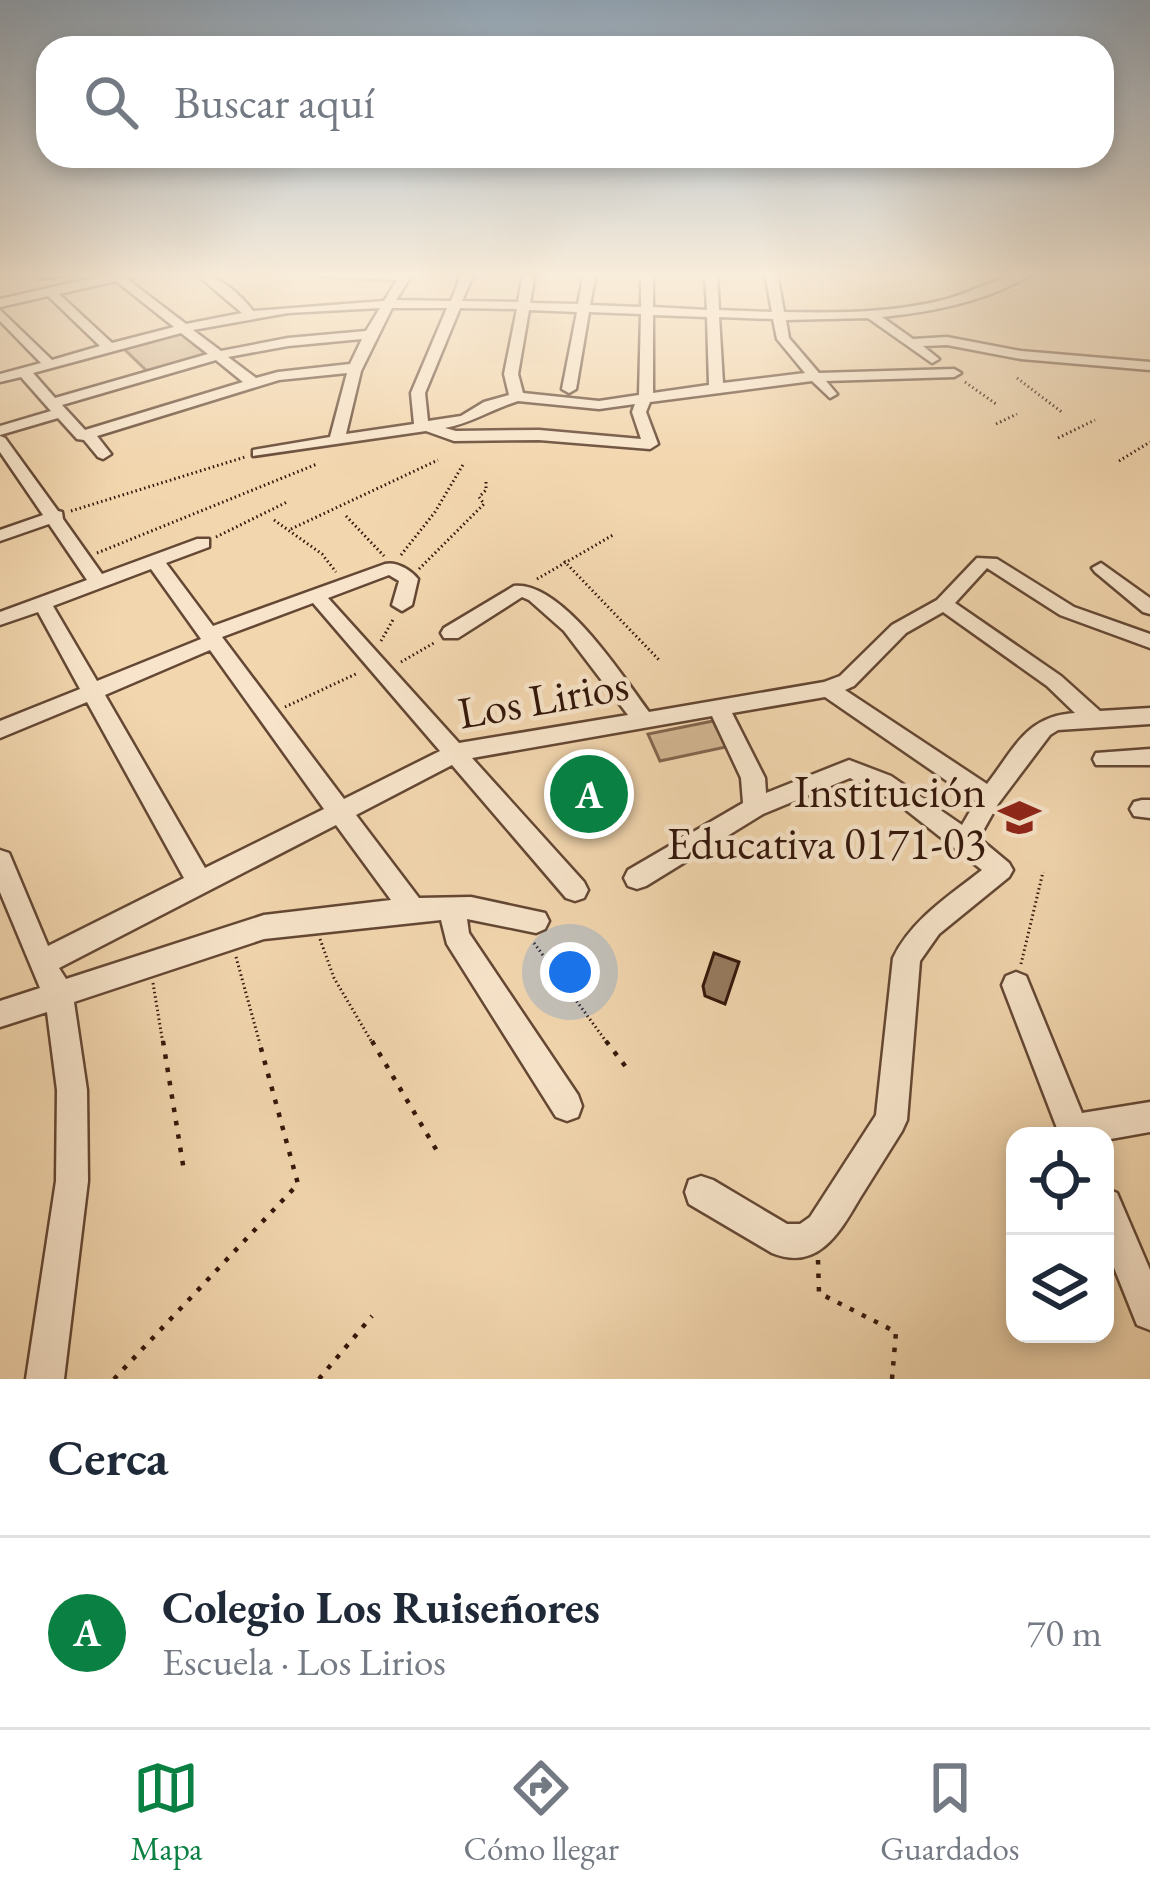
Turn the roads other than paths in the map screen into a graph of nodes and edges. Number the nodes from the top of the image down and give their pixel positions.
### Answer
1 (97, 337) edge
2 (148, 337) edge
3 (195, 337) edge
4 (316, 337) edge
5 (368, 337) edge
6 (442, 337) edge
7 (515, 337) edge
8 (578, 337) edge
9 (648, 337) edge
10 (715, 337) edge
11 (785, 337) edge
12 (905, 337) edge
13 (21, 338) joint
14 (0, 343) edge
15 (913, 343) junction
16 (109, 348) junction
17 (217, 354) junction
18 (932, 358) dead end
19 (50, 365) junction
20 (1150, 365) edge
21 (355, 368) junction
22 (24, 372) junction
23 (954, 374) road end
24 (0, 378) edge
25 (814, 378) junction
26 (253, 382) junction
27 (716, 387) junction
28 (568, 389) dead end
29 (830, 394) dead end
30 (518, 397) junction
31 (644, 402) junction
32 (56, 408) junction
33 (421, 424) junction
34 (0, 431) edge
35 (83, 435) junction
36 (338, 436) junction
37 (0, 441) edge
38 (259, 453) road end
39 (104, 454) dead end
40 (56, 516) junction
41 (0, 536) edge
42 (203, 543) road end
43 (157, 564) junction
44 (1101, 568) dead end
45 (99, 584) junction
46 (320, 600) dead end
47 (43, 604) junction
48 (944, 604) junction
49 (402, 605) road end
50 (1150, 608) edge
51 (0, 619) edge
52 (451, 633) road end
53 (210, 638) junction
54 (1150, 641) edge
55 (827, 689) junction
56 (94, 691) junction
57 (719, 708) junction
58 (1150, 716) edge
59 (1095, 718) junction
60 (645, 722) junction
61 (0, 730) edge
62 (458, 752) junction
63 (1150, 757) edge
64 (1104, 759) dead end
65 (990, 798) junction
66 (755, 807) junction
67 (339, 810) junction
68 (965, 842) junction
69 (0, 860) edge
70 (638, 878) dead end
71 (200, 883) junction
72 (575, 890) dead end
73 (6, 894) edge
74 (453, 908) junction
75 (412, 909) junction
76 (536, 921) road end
77 (41, 963) junction
78 (1016, 985) road end
79 (58, 994) junction
80 (0, 1014) edge
81 (567, 1106) dead end
82 (1150, 1118) edge
83 (1072, 1127) edge
84 (1104, 1127) edge
85 (701, 1192) dead end
86 (1114, 1226) edge
87 (1150, 1312) edge
88 (45, 1379) edge

1 - 16 street
2 - 16 street
3 - 17 street
4 - 17 street
5 - 21 street
6 - 33 street
7 - 30 street
8 - 28 street
9 - 31 street
10 - 27 street
11 - 25 street
12 - 15 street
13 - 14 street
13 - 19 street
15 - 18 street
15 - 20 street
16 - 19 street
17 - 26 street
17 - 32 street
19 - 22 street
21 - 26 street
21 - 36 street
22 - 24 street
22 - 32 street
23 - 25 street
25 - 27 street
25 - 29 street
26 - 35 street
27 - 31 street
30 - 31 street
30 - 33 street
31 - 33 street
32 - 34 street
32 - 35 street
33 - 36 street
35 - 39 street
36 - 38 street
37 - 40 street
40 - 41 street
40 - 45 street
42 - 43 street
43 - 45 street
43 - 53 street
44 - 50 street
45 - 47 street
46 - 62 street
47 - 51 street
47 - 56 street
48 - 54 street, Los Lirios
48 - 55 street, Los Lirios
48 - 59 street
49 - 53 street
52 - 60 street
53 - 56 street
53 - 67 street
55 - 57 street, Los Lirios
55 - 65 street
56 - 61 street
56 - 71 street
57 - 60 street, Los Lirios
57 - 66 street
58 - 59 street
59 - 65 street
60 - 62 street, Los Lirios
62 - 67 street, Los Lirios
62 - 72 street
63 - 64 street
65 - 68 street
66 - 68 street
66 - 70 street
67 - 71 street, Los Lirios
67 - 75 street
68 - 85 street
69 - 73 street
71 - 77 street, Los Lirios
73 - 77 street
74 - 75 street
74 - 76 street
74 - 81 street
75 - 79 street
77 - 79 street
78 - 83 street
79 - 80 street
79 - 88 street
82 - 84 street
86 - 87 street

